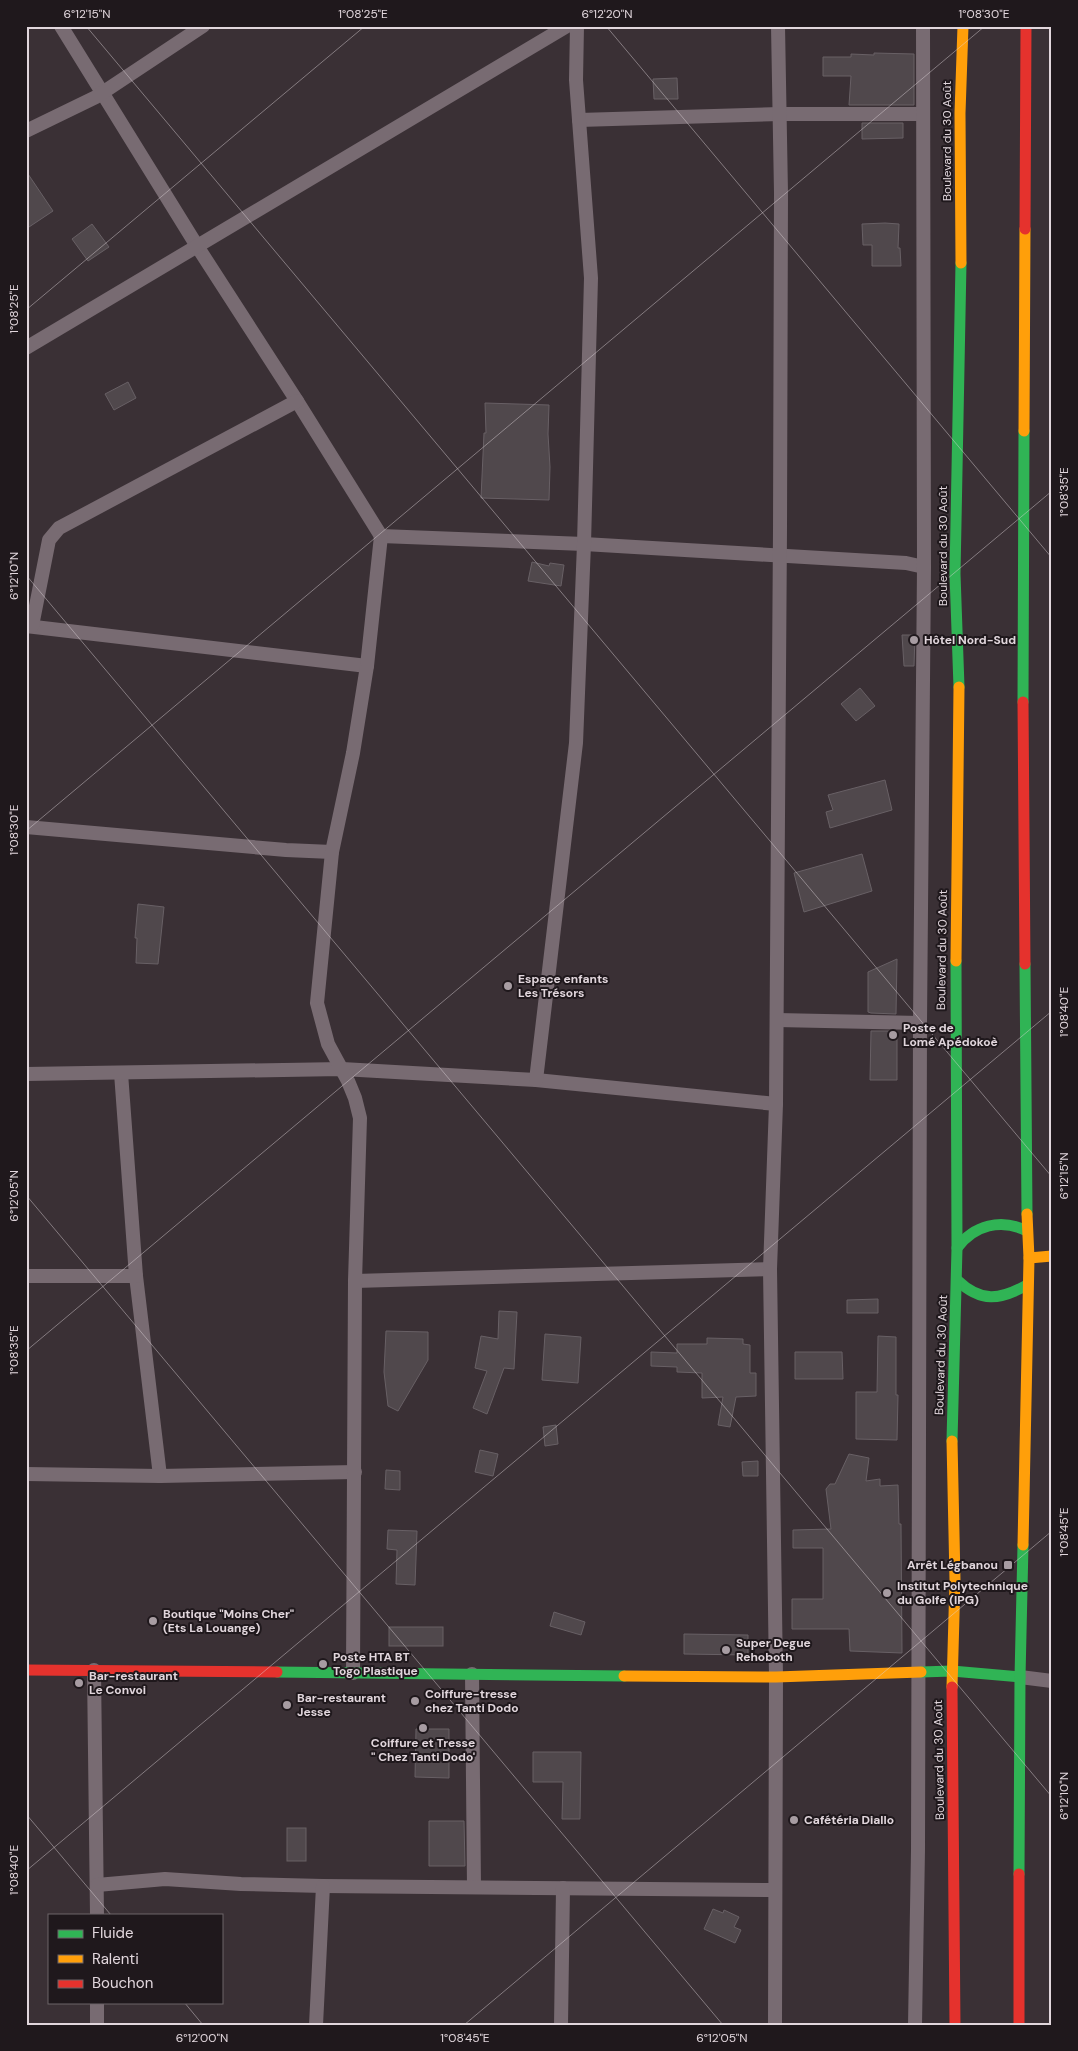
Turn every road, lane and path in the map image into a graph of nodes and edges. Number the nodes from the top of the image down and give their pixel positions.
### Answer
1 (61, 26) edge
2 (203, 26) edge
3 (567, 26) edge
4 (578, 26) edge
5 (778, 26) edge
6 (923, 26) edge
7 (963, 26) edge
8 (1026, 26) edge
9 (103, 92) junction
10 (780, 114) junction
11 (923, 114) junction
12 (579, 120) junction
13 (26, 131) edge
14 (197, 246) junction
15 (26, 348) edge
16 (297, 401) junction
17 (381, 536) junction
18 (584, 544) junction
19 (780, 555) junction
20 (924, 567) junction
21 (29, 626) edge
22 (367, 666) junction
23 (26, 827) edge
24 (332, 852) junction
25 (777, 1020) junction
26 (920, 1023) junction
27 (342, 1069) junction
28 (121, 1073) junction
29 (26, 1074) edge
30 (536, 1080) junction
31 (776, 1104) junction
32 (1027, 1231) junction
33 (957, 1248) junction
34 (1052, 1256) edge
35 (1029, 1258) junction
36 (770, 1269) junction
37 (26, 1276) edge
38 (136, 1276) junction
39 (957, 1280) junction
40 (355, 1281) junction
41 (1027, 1285) junction
42 (355, 1472) junction
43 (26, 1474) edge
44 (160, 1476) junction
45 (26, 1670) edge
46 (94, 1670) junction
47 (952, 1671) junction
48 (918, 1672) junction
49 (353, 1673) junction
50 (472, 1674) junction
51 (776, 1677) junction
52 (1020, 1677) junction
53 (1052, 1680) edge
54 (97, 1885) junction
55 (323, 1886) junction
56 (474, 1888) junction
57 (563, 1888) junction
58 (775, 1890) junction
59 (97, 1914) edge
60 (97, 2004) edge
61 (97, 2025) edge
62 (316, 2025) edge
63 (561, 2025) edge
64 (775, 2025) edge
65 (915, 2025) edge
66 (955, 2025) edge
67 (1020, 2025) edge

1 - 9 street
2 - 9 street
3 - 14 street
4 - 12 street
5 - 10 street
6 - 11 street
7 - 33 main road, Boulevard du 30 Août
8 - 32 main road
9 - 13 street
9 - 14 street
10 - 11 street
10 - 12 street
10 - 19 street
11 - 20 street
12 - 18 street
14 - 15 street
14 - 16 street
16 - 17 street
16 - 21 street
17 - 18 street
17 - 22 street
18 - 19 street
18 - 30 street
19 - 20 street
19 - 25 street
20 - 26 street
21 - 22 street
22 - 24 street
23 - 24 street
24 - 27 street
25 - 26 street
25 - 31 street
26 - 48 street
27 - 28 street
27 - 30 street
27 - 40 street
28 - 29 street
28 - 38 street
30 - 31 street
31 - 36 street
32 - 33 main road
32 - 35 main road
33 - 39 main road, Boulevard du 30 Août
34 - 35 main road
35 - 41 main road
36 - 40 street
36 - 51 street
37 - 38 street
38 - 44 street
39 - 41 main road
39 - 47 main road, Boulevard du 30 Août
40 - 42 street
41 - 52 main road
42 - 44 street
42 - 49 street
43 - 44 street
45 - 46 main road
46 - 49 main road
46 - 54 street
47 - 48 main road
47 - 52 main road
47 - 66 main road, Boulevard du 30 Août
48 - 51 main road
48 - 65 street
49 - 50 main road
50 - 51 main road
50 - 56 street
51 - 58 street
52 - 53 street
52 - 67 main road
54 - 55 street
54 - 59 street
55 - 56 street
55 - 62 street
56 - 57 street
57 - 58 street
57 - 63 street
58 - 64 street
60 - 61 street

